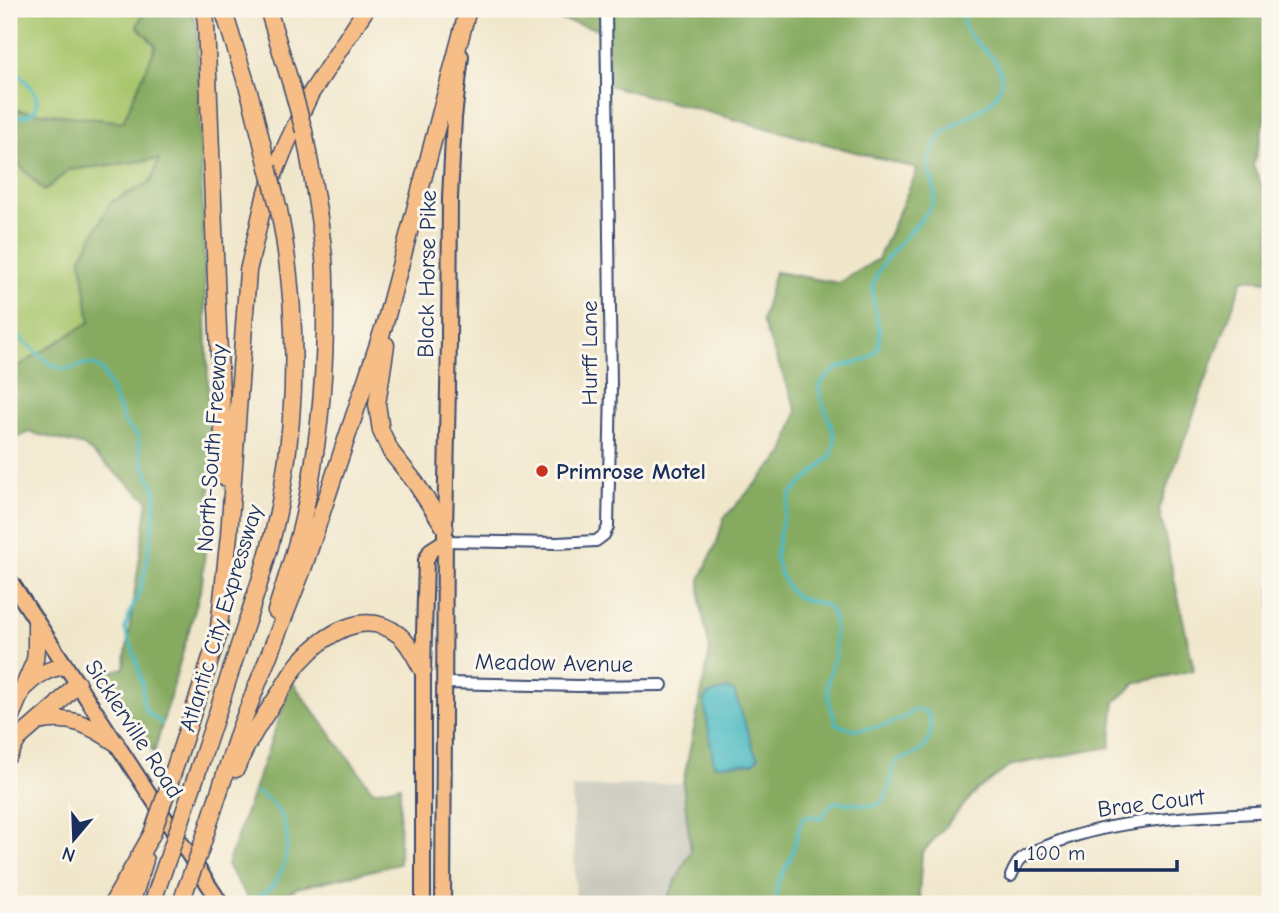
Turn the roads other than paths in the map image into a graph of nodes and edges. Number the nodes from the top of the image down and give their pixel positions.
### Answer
1 (204, 9) edge
2 (223, 9) edge
3 (268, 9) edge
4 (366, 9) edge
5 (468, 9) edge
6 (606, 9) edge
7 (463, 30) junction
8 (403, 257) junction
9 (229, 535) junction
10 (445, 535) junction
11 (1270, 567) edge
12 (9, 579) edge
13 (1270, 605) edge
14 (36, 621) junction
15 (65, 666) junction
16 (423, 671) junction
17 (446, 682) junction
18 (77, 683) junction
19 (662, 685) dead end
20 (24, 688) junction
21 (9, 721) edge
22 (36, 722) junction
23 (424, 729) junction
24 (239, 731) junction
25 (445, 731) junction
26 (116, 743) junction
27 (9, 755) edge
28 (1270, 812) edge
29 (152, 834) junction
30 (200, 851) junction
31 (1011, 876) dead end
32 (184, 896) edge
33 (423, 899) edge
34 (443, 899) edge
35 (112, 904) edge
36 (131, 904) edge
37 (152, 904) edge
38 (221, 904) edge

1 - 9 highway
2 - 37 highway, Atlantic City Expressway, bridge
3 - 24 highway, bridge
4 - 9 highway, North-South Freeway
5 - 7 highway, Black Horse Pike
6 - 10 street, Hurff Lane
7 - 8 highway
7 - 10 main road, Black Horse Pike
8 - 10 highway
8 - 24 highway
9 - 29 highway, North-South Freeway, bridge
10 - 16 main road
10 - 17 main road, Black Horse Pike
11 - 13 street
12 - 14 main road, Sicklerville Road
14 - 15 main road, Sicklerville Road
14 - 20 highway
15 - 18 main road, Sicklerville Road
15 - 20 highway
16 - 23 main road
16 - 30 highway
17 - 19 street, Meadow Avenue
17 - 25 main road, Black Horse Pike
18 - 22 highway
18 - 26 main road, Sicklerville Road
20 - 21 highway
22 - 26 highway
22 - 27 highway
23 - 25 main road
23 - 33 main road
24 - 30 highway
25 - 34 main road, Black Horse Pike
26 - 38 main road, Sicklerville Road
28 - 31 street, Brae Court
29 - 35 highway
29 - 36 highway, North-South Freeway
30 - 32 highway, bridge
33 - 34 main road

